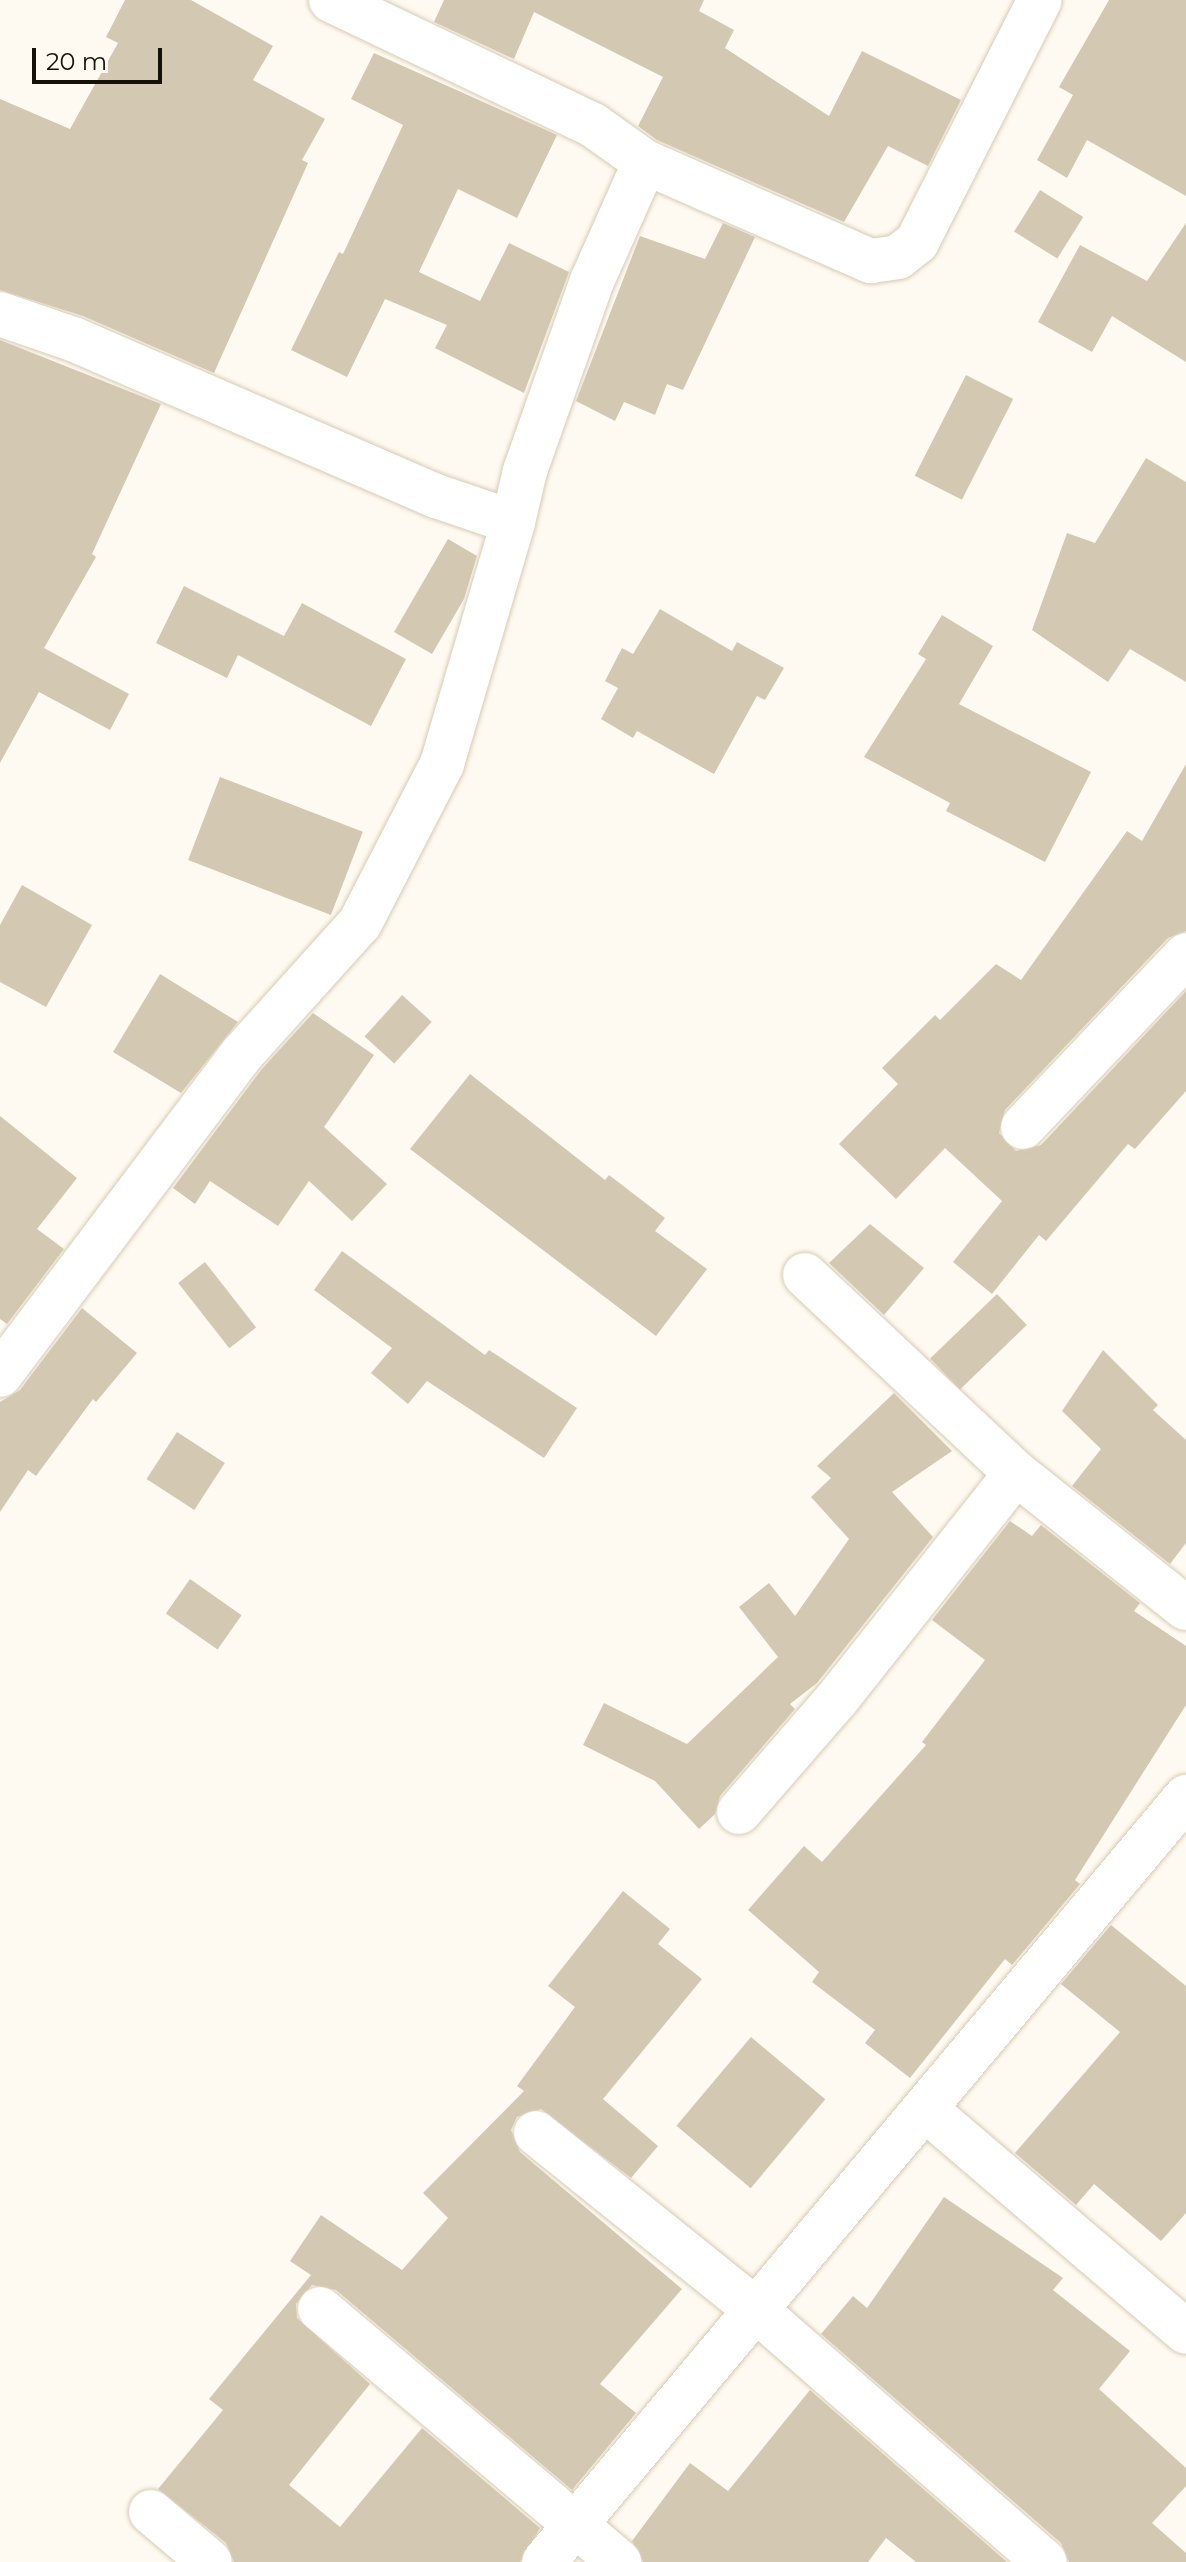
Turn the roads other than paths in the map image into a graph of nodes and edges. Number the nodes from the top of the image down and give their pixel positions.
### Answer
1 (331, 0) edge
2 (1040, 0) edge
3 (388, 13) edge
4 (645, 162) junction
5 (0, 314) edge
6 (513, 522) junction
7 (1186, 955) edge
8 (1023, 1127) dead end
9 (805, 1275) dead end
10 (0, 1375) edge
11 (1016, 1473) junction
12 (1186, 1608) edge
13 (1186, 1797) edge
14 (739, 1812) dead end
15 (925, 2109) junction
16 (536, 2133) dead end
17 (320, 2309) dead end
18 (756, 2310) junction
19 (1186, 2332) edge
20 (151, 2512) dead end
21 (574, 2526) junction
22 (210, 2562) edge
23 (544, 2562) edge
24 (619, 2562) edge
25 (1045, 2562) edge

1 - 3 street
2 - 4 street
3 - 4 street
4 - 6 street
5 - 6 street
6 - 10 street
7 - 8 street
9 - 11 street
11 - 12 street
11 - 14 street
13 - 15 street
15 - 18 street
15 - 19 street
16 - 18 street
17 - 21 street
18 - 21 street
18 - 25 street
20 - 22 street
21 - 23 street
21 - 24 street

